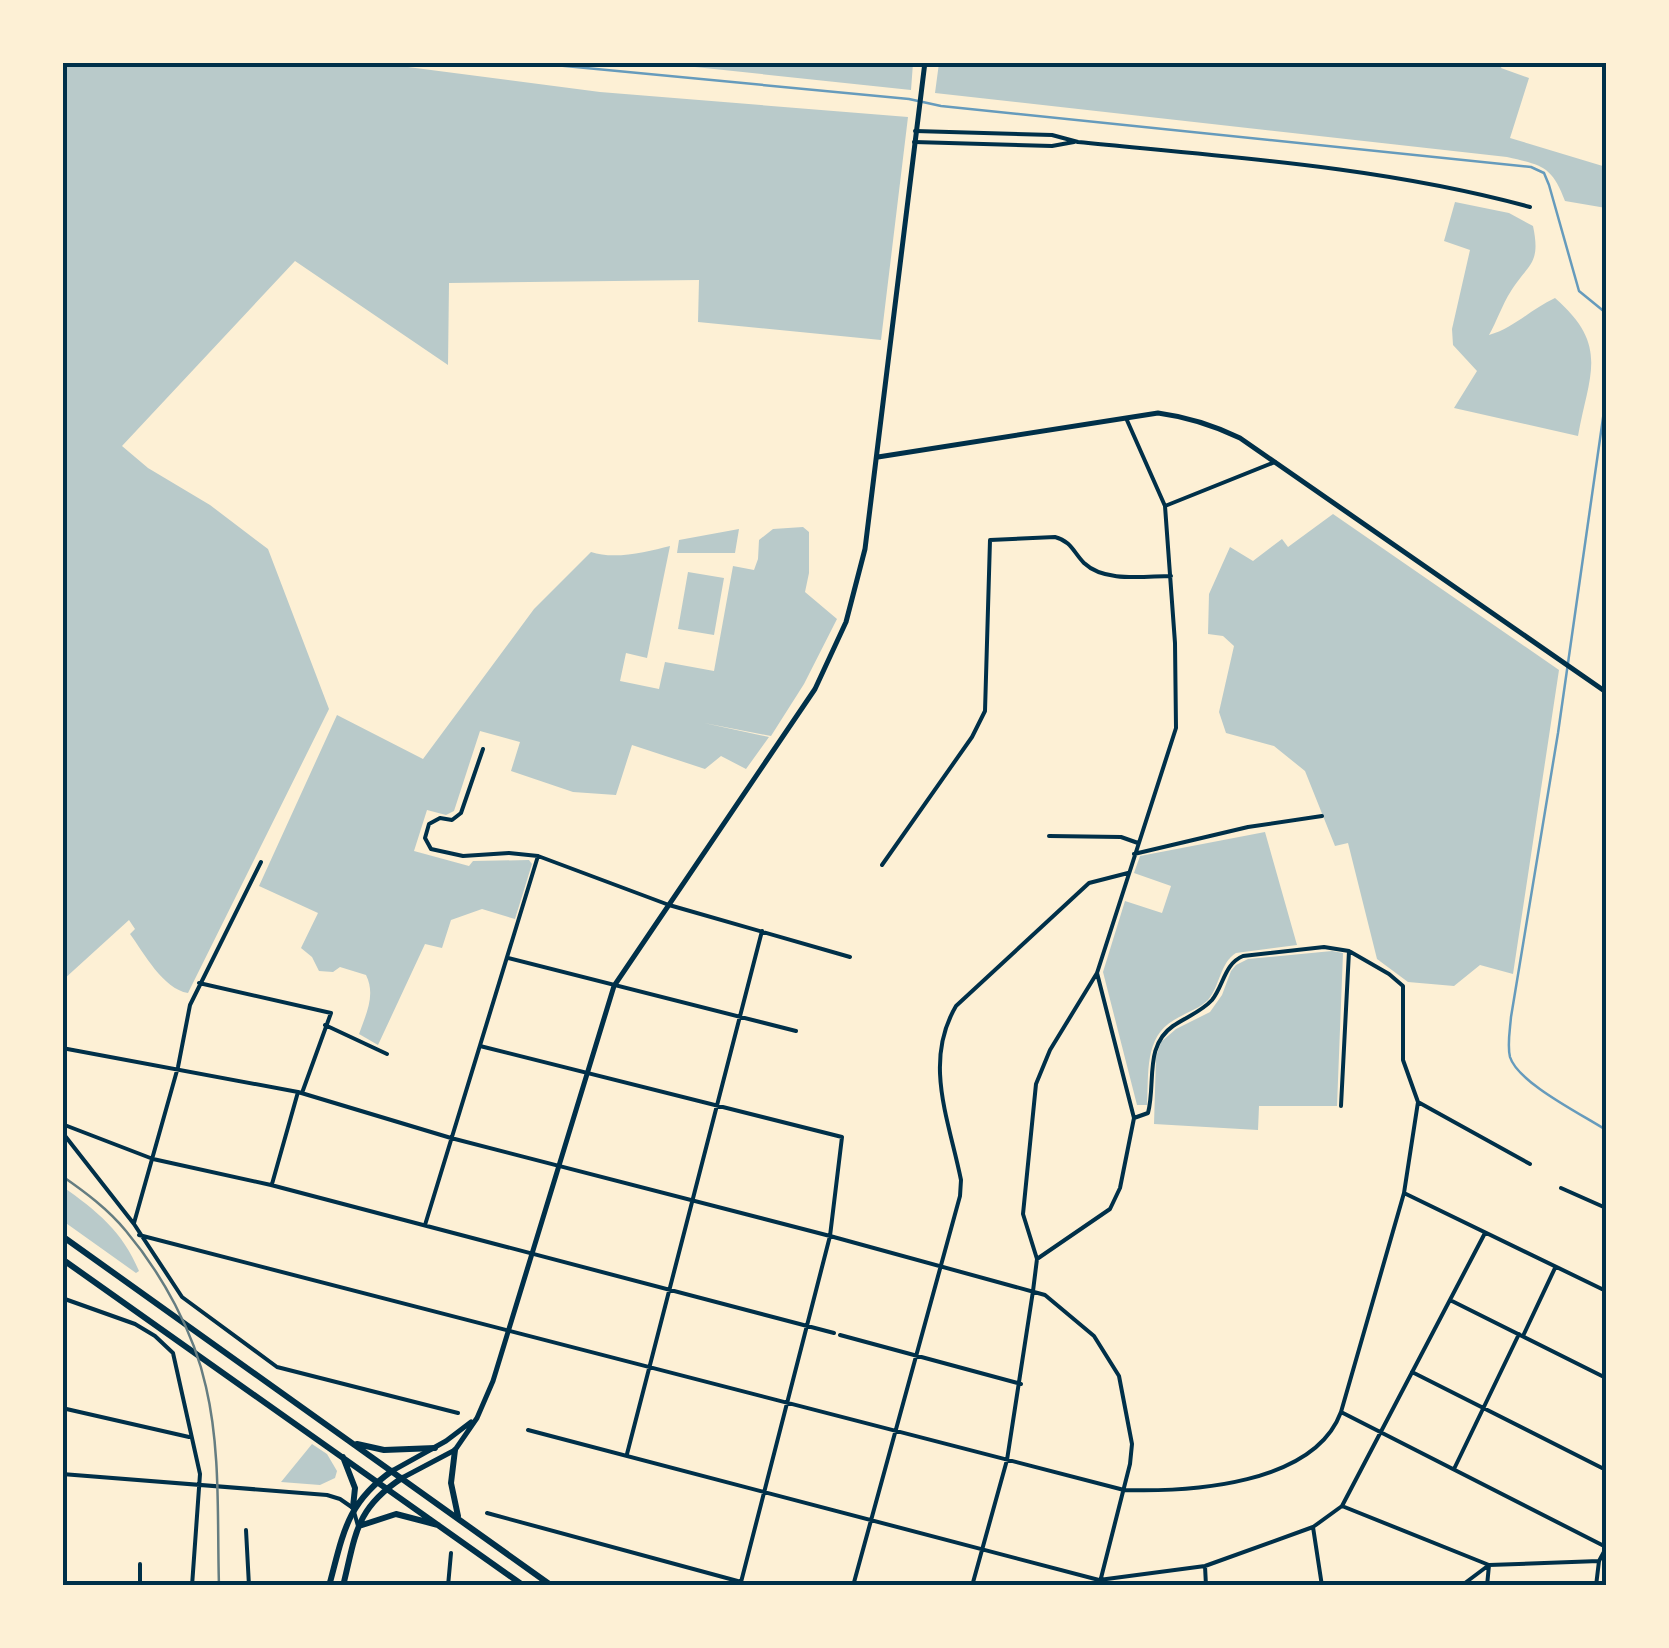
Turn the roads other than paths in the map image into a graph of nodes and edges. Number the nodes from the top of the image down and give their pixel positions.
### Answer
1 (925, 62) edge
2 (915, 130) junction
3 (914, 142) junction
4 (1078, 142) junction
5 (1530, 207) dead end
6 (1126, 417) junction
7 (878, 458) junction
8 (1276, 462) junction
9 (1165, 506) junction
10 (1171, 576) junction
11 (1606, 692) edge
12 (483, 749) dead end
13 (1322, 816) dead end
14 (1049, 836) dead end
15 (1138, 843) junction
16 (1134, 854) junction
17 (538, 856) junction
18 (261, 862) dead end
19 (882, 865) dead end
20 (1128, 873) junction
21 (669, 904) junction
22 (762, 931) junction
23 (1349, 951) junction
24 (850, 956) dead end
25 (508, 958) junction
26 (1096, 973) junction
27 (199, 983) junction
28 (614, 986) junction
29 (740, 1018) junction
30 (326, 1025) junction
31 (796, 1031) dead end
32 (480, 1046) junction
33 (62, 1048) edge
34 (387, 1054) dead end
35 (178, 1068) junction
36 (587, 1075) junction
37 (300, 1093) junction
38 (1418, 1102) junction
39 (1341, 1106) dead end
40 (716, 1107) junction
41 (1134, 1118) junction
42 (62, 1124) edge
43 (62, 1132) edge
44 (451, 1138) junction
45 (153, 1159) junction
46 (1530, 1164) dead end
47 (559, 1166) junction
48 (271, 1185) junction
49 (1561, 1188) dead end
50 (1404, 1193) junction
51 (692, 1200) junction
52 (1606, 1208) edge
53 (134, 1224) junction
54 (425, 1226) junction
55 (1485, 1233) junction
56 (139, 1235) junction
57 (62, 1236) edge
58 (830, 1236) junction
59 (532, 1254) junction
60 (62, 1259) edge
61 (1037, 1259) junction
62 (941, 1266) junction
63 (1556, 1266) junction
64 (668, 1290) junction
65 (1034, 1291) junction
66 (1606, 1291) edge
67 (62, 1298) edge
68 (1450, 1300) junction
69 (806, 1326) junction
70 (509, 1332) junction
71 (1521, 1335) junction
72 (917, 1356) junction
73 (650, 1368) junction
74 (1412, 1372) junction
75 (1606, 1378) edge
76 (1021, 1384) junction
77 (275, 1388) junction
78 (264, 1402) junction
79 (786, 1404) junction
80 (62, 1408) edge
81 (1484, 1408) junction
82 (1341, 1412) junction
83 (458, 1413) dead end
84 (478, 1418) junction
85 (528, 1430) dead end
86 (897, 1432) junction
87 (1380, 1434) junction
88 (190, 1437) junction
89 (352, 1444) junction
90 (435, 1448) junction
91 (455, 1450) junction
92 (342, 1456) junction
93 (626, 1456) junction
94 (1006, 1460) junction
95 (1454, 1470) junction
96 (1606, 1470) edge
97 (392, 1471) junction
98 (62, 1474) edge
99 (402, 1478) junction
100 (378, 1481) junction
101 (388, 1488) junction
102 (1124, 1490) junction
103 (765, 1493) junction
104 (1342, 1506) junction
105 (353, 1508) junction
106 (488, 1514) dead end
107 (458, 1518) junction
108 (872, 1521) junction
109 (358, 1526) junction
110 (445, 1527) junction
111 (1313, 1527) junction
112 (246, 1530) dead end
113 (1606, 1547) edge
114 (982, 1550) junction
115 (451, 1554) dead end
116 (1599, 1561) junction
117 (140, 1564) dead end
118 (1206, 1566) junction
119 (1488, 1566) junction
120 (1148, 1575) junction
121 (1099, 1583) edge
122 (741, 1584) edge
123 (140, 1586) edge
124 (192, 1586) edge
125 (249, 1586) edge
126 (329, 1586) edge
127 (343, 1586) edge
128 (448, 1586) edge
129 (524, 1586) edge
130 (552, 1586) edge
131 (756, 1586) edge
132 (854, 1586) edge
133 (972, 1586) edge
134 (1148, 1586) edge
135 (1206, 1586) edge
136 (1322, 1586) edge
137 (1460, 1586) edge
138 (1487, 1586) edge
139 (1596, 1586) edge

1 - 2 street
2 - 3 street
2 - 4 street
3 - 4 street
3 - 7 street
4 - 5 street
6 - 7 street
6 - 8 street
6 - 9 street
7 - 21 street
8 - 9 street
8 - 11 street
9 - 10 street
10 - 15 street
10 - 19 street
12 - 17 street
13 - 16 street
14 - 15 street
15 - 16 street
16 - 20 street
17 - 21 street
17 - 25 street
18 - 27 street
20 - 26 street
20 - 62 street
21 - 22 street
21 - 28 street
22 - 24 street
22 - 29 street
23 - 38 street
23 - 39 street
23 - 41 street
25 - 28 street
25 - 32 street
26 - 41 street
26 - 61 street
27 - 30 street
27 - 35 street
28 - 29 street
28 - 36 street
29 - 31 street
29 - 40 street
30 - 34 street
30 - 37 street
32 - 36 street
32 - 44 street
33 - 35 street
35 - 37 street
35 - 45 street
36 - 40 street
36 - 47 street
37 - 44 street
37 - 48 street
38 - 46 street
38 - 50 street
40 - 51 street
40 - 58 street
41 - 61 street
42 - 45 street
43 - 53 street
44 - 47 street
44 - 54 street
45 - 48 street
45 - 53 street
47 - 51 street
47 - 59 street
48 - 54 street
49 - 52 street
50 - 55 street
50 - 82 street
51 - 58 street
51 - 64 street
53 - 56 street
54 - 59 street
55 - 63 street
55 - 68 street
56 - 70 street
56 - 83 street
57 - 77 main road
58 - 62 street
58 - 69 street
59 - 64 street
59 - 70 street
60 - 78 main road
61 - 65 street
62 - 65 street
62 - 72 street
63 - 66 street
63 - 71 street
64 - 69 street
64 - 73 street
65 - 76 street
65 - 102 street
67 - 88 street
68 - 71 street
68 - 74 street
69 - 72 street
69 - 79 street
70 - 73 street
70 - 84 street
71 - 75 street
71 - 81 street
72 - 76 street
72 - 86 street
73 - 79 street
73 - 93 street
74 - 81 street
74 - 87 street
76 - 94 street
77 - 78 main road
77 - 89 main road
78 - 92 main road
79 - 86 street
79 - 103 street
80 - 88 street
81 - 95 street
81 - 96 street
82 - 87 street
82 - 102 street
84 - 90 street
84 - 91 street
85 - 93 street
86 - 94 street
86 - 108 street
87 - 95 street
87 - 104 street
88 - 124 street
89 - 90 main road
89 - 97 main road
90 - 97 street
91 - 99 street
91 - 107 main road
92 - 100 main road
92 - 105 main road
93 - 103 street
94 - 102 street
94 - 114 street
95 - 113 street
97 - 99 main road
97 - 100 main road
98 - 105 street
99 - 101 main road
99 - 107 main road
100 - 101 main road
100 - 105 main road
101 - 109 main road
101 - 110 main road
102 - 121 street
103 - 108 street
103 - 122 street
104 - 111 street
104 - 119 street
105 - 109 street
105 - 126 main road
106 - 122 street
107 - 130 main road
108 - 114 street
108 - 132 street
109 - 110 main road
109 - 127 main road
110 - 129 main road
111 - 118 street
111 - 136 street
112 - 125 street
113 - 116 street
114 - 121 street
114 - 133 street
115 - 128 street
116 - 119 street
116 - 139 street
117 - 123 street
118 - 120 street
118 - 135 street
119 - 137 street
119 - 138 street
120 - 121 street
120 - 134 street
122 - 131 street

